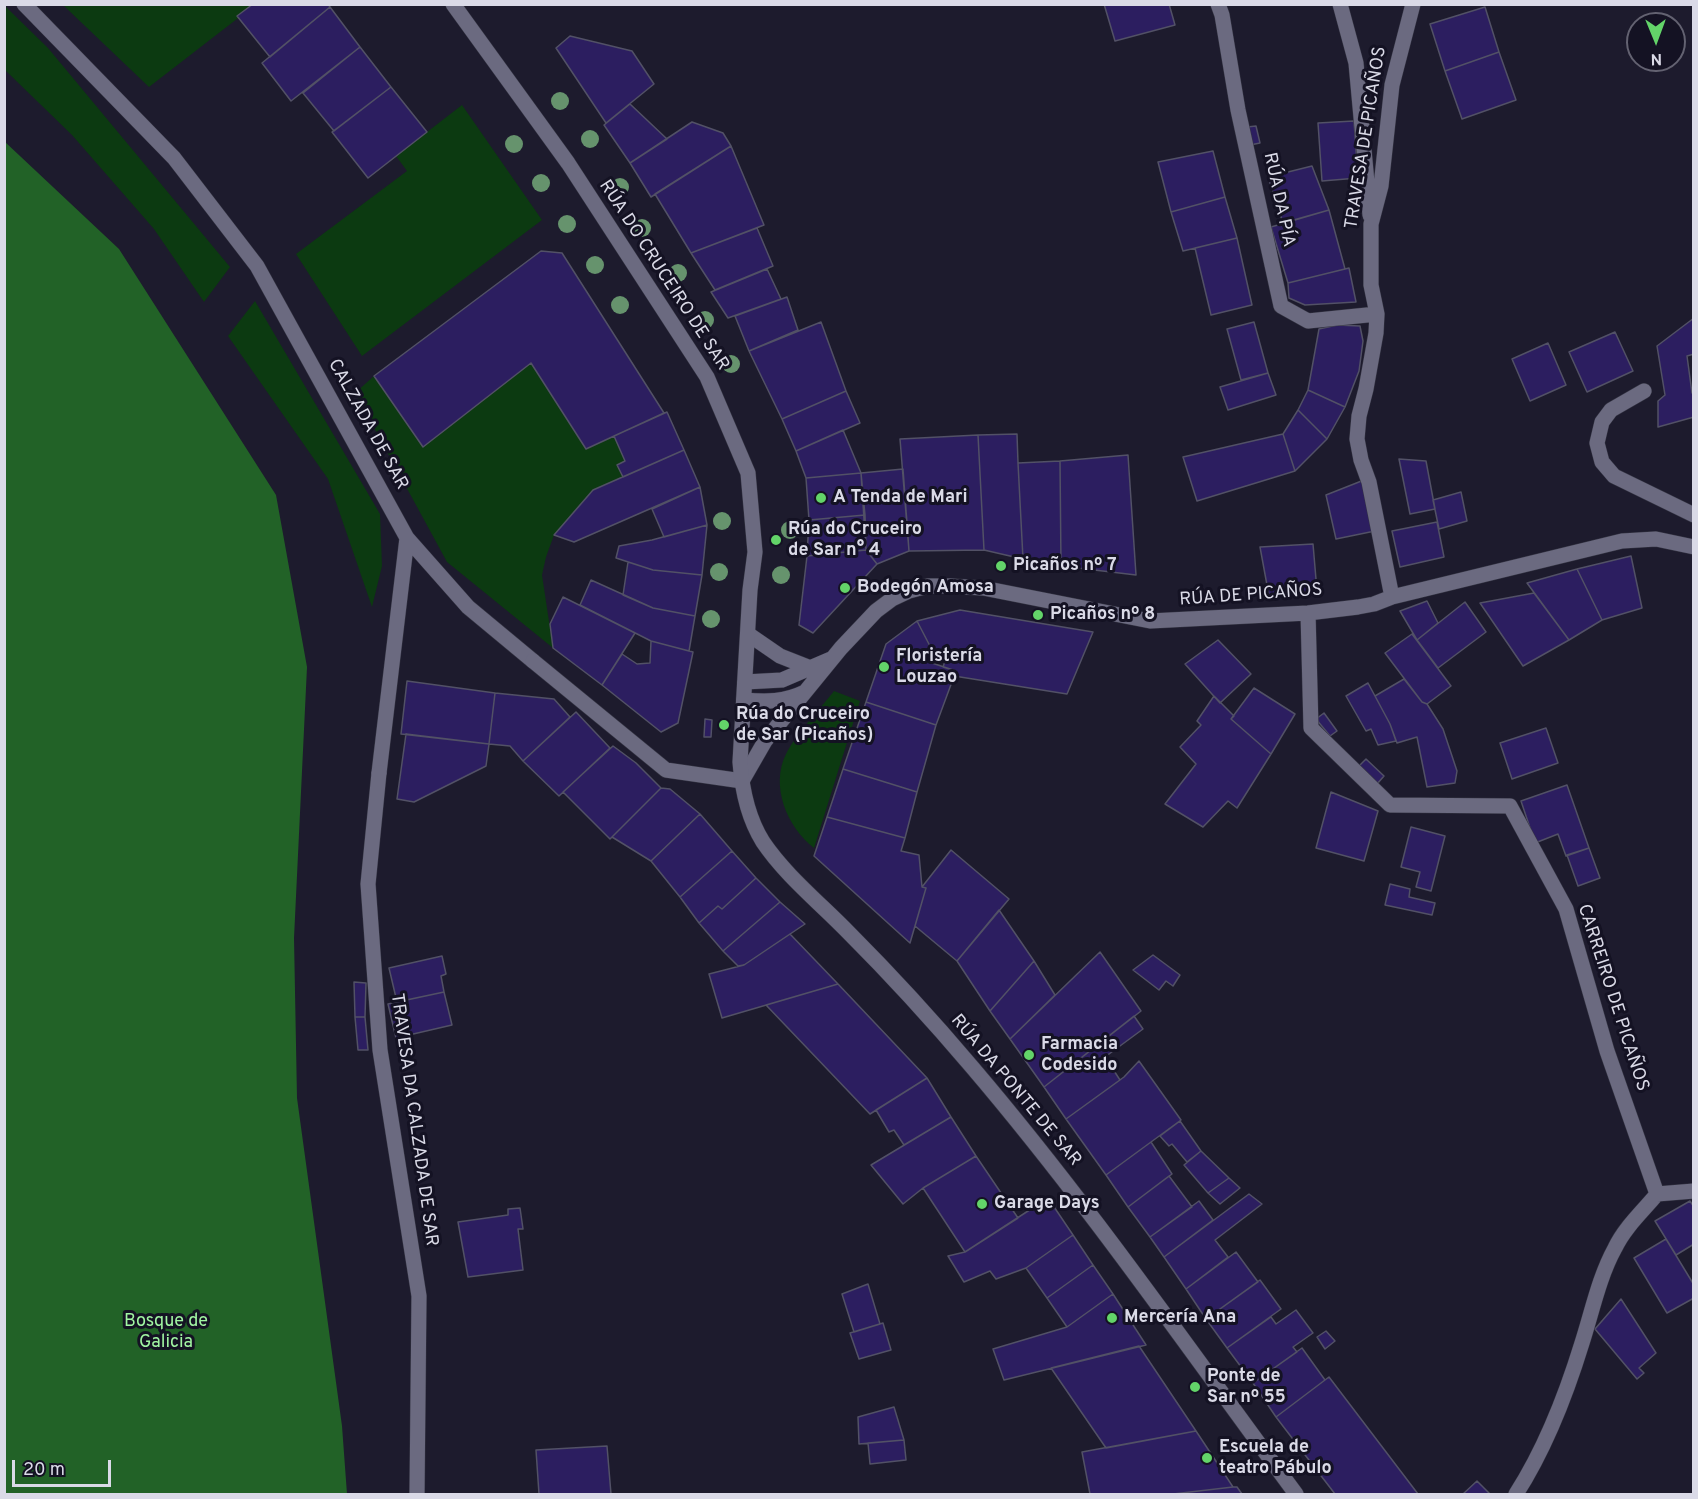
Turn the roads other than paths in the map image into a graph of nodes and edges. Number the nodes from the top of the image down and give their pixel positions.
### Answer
1 (24, 4) edge
2 (453, 4) edge
3 (1218, 4) edge
4 (1340, 4) edge
5 (1413, 4) edge
6 (1371, 224) junction
7 (1377, 314) junction
8 (1644, 391) dead end
9 (1694, 515) edge
10 (407, 538) junction
11 (1694, 547) edge
12 (1392, 597) junction
13 (1308, 613) junction
14 (747, 634) junction
15 (831, 659) junction
16 (808, 667) junction
17 (745, 682) junction
18 (808, 690) junction
19 (744, 700) junction
20 (742, 780) junction
21 (1694, 1191) edge
22 (1657, 1194) junction
23 (417, 1494) edge
24 (1296, 1494) edge
25 (1516, 1494) edge

1 - 10 street, CALZADA DE SAR
2 - 14 street, RÚA DO CRUCEIRO DE SAR
3 - 7 street, RÚA DA PÍA
4 - 6 street
5 - 6 street, TRAVESA DE PICAÑOS
6 - 7 street, TRAVESA DE PICAÑOS
7 - 12 street, TRAVESA DE PICAÑOS
8 - 9 street
10 - 20 street, CALZADA DE SAR
10 - 23 street, TRAVESA DA CALZADA DE SAR
11 - 12 street, RÚA DE PICAÑOS
12 - 13 street, RÚA DE PICAÑOS
13 - 15 street, RÚA DE PICAÑOS
13 - 22 street, CARREIRO DE PICAÑOS
14 - 16 street
14 - 17 street, RÚA DO CRUCEIRO DE SAR
15 - 16 street, RÚA DE PICAÑOS
15 - 18 street, RÚA DE PICAÑOS
16 - 17 street, RÚA DE PICAÑOS
17 - 19 street, RÚA DO CRUCEIRO DE SAR
18 - 19 street
18 - 20 street, RÚA DE PICAÑOS
19 - 20 street, RÚA DO CRUCEIRO DE SAR
20 - 24 street, RÚA DA PONTE DE SAR
21 - 22 street
22 - 25 street

